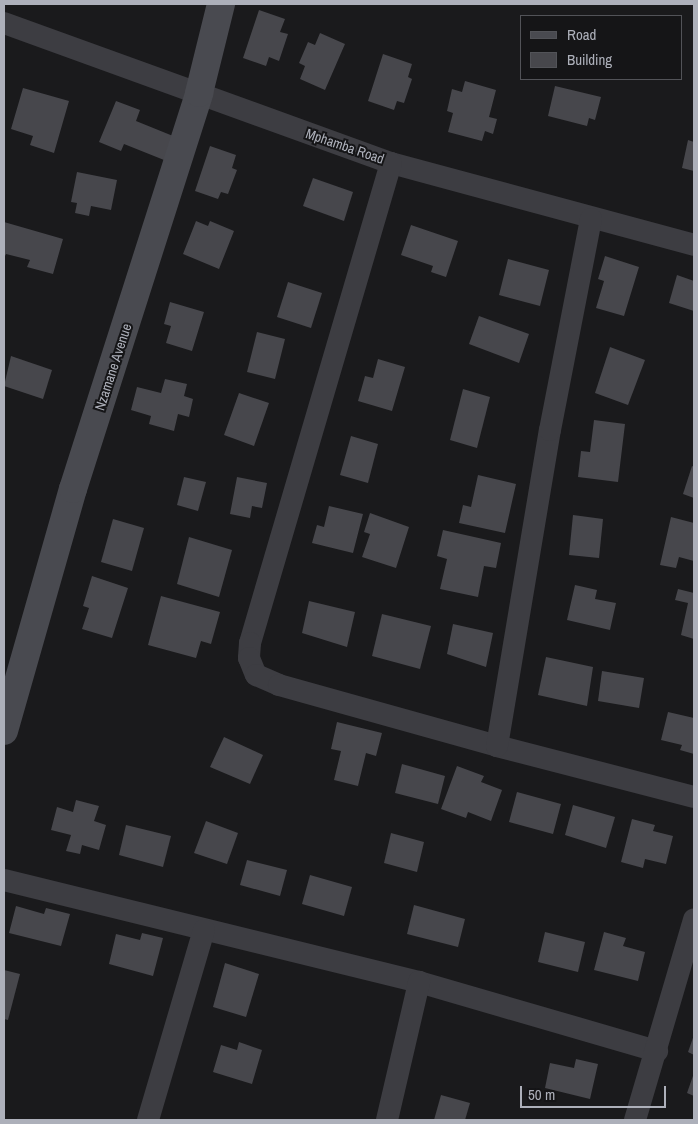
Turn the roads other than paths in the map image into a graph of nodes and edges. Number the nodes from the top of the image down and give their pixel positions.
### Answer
1 (221, 4) edge
2 (4, 24) edge
3 (199, 93) junction
4 (391, 163) junction
5 (591, 219) junction
6 (694, 245) edge
7 (4, 731) edge
8 (497, 746) junction
9 (694, 797) edge
10 (4, 880) edge
11 (694, 919) edge
12 (204, 930) junction
13 (419, 982) junction
14 (657, 1051) junction
15 (148, 1120) edge
16 (387, 1120) edge
17 (635, 1120) edge

1 - 3 street, Nzamane Avenue
2 - 3 street, Mphamba Road
3 - 4 street, Mphamba Road
3 - 7 street, Nzamane Avenue
4 - 5 street, Mphamba Road
4 - 8 street
5 - 6 street, Mphamba Road
5 - 8 street
8 - 9 street
10 - 12 street
11 - 14 street
12 - 13 street
12 - 15 street
13 - 14 street
13 - 16 street
14 - 17 street

